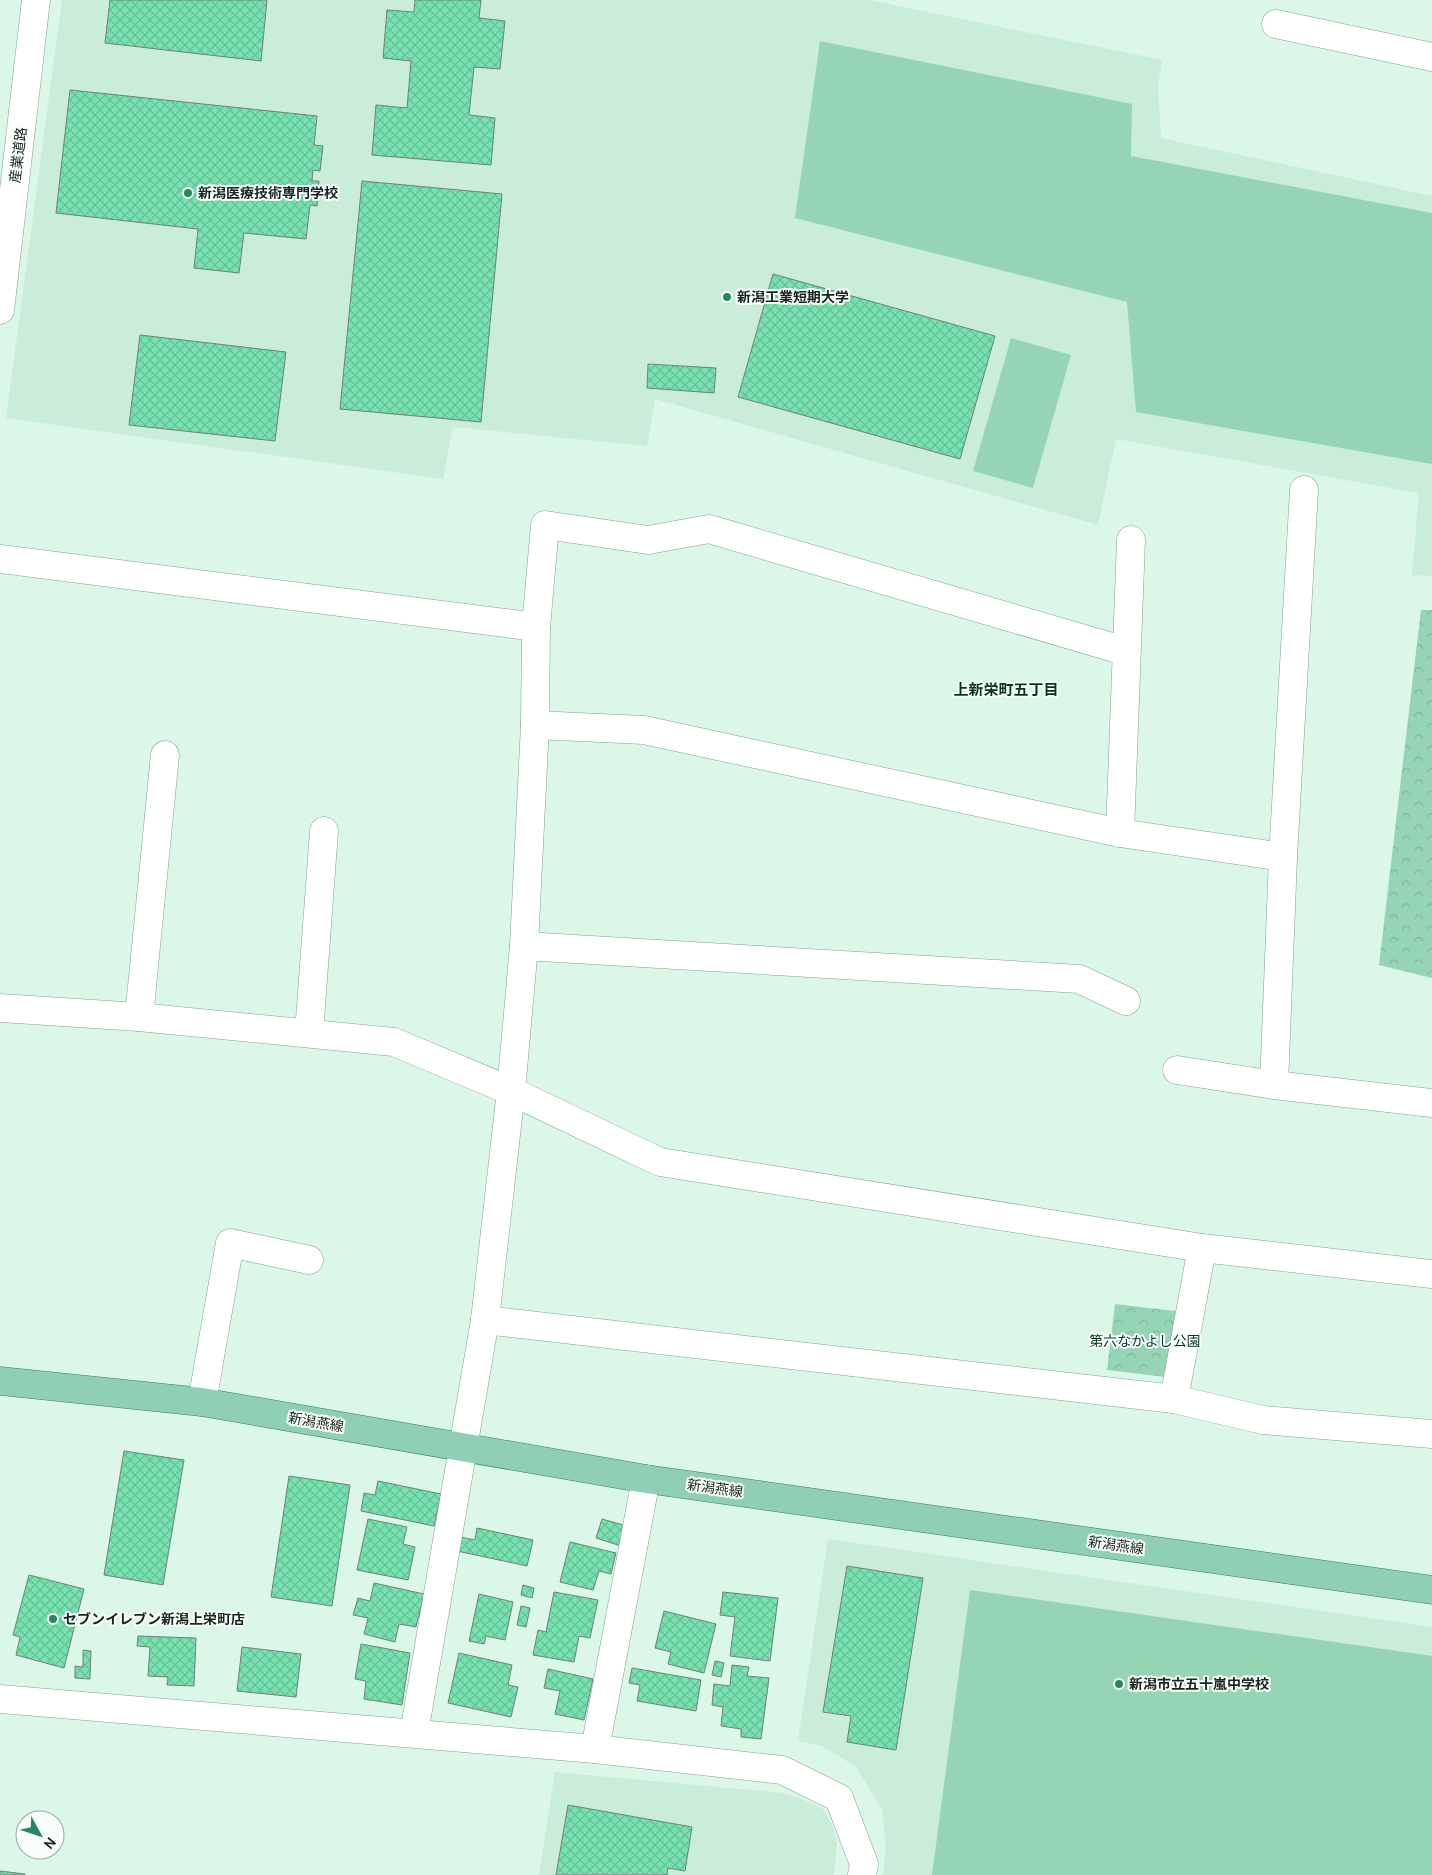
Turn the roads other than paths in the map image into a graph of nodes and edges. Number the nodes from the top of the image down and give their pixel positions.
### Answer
1 (36, 0) edge
2 (1276, 24) dead end
3 (1432, 57) edge
4 (0, 304) edge
5 (1304, 490) dead end
6 (1131, 540) dead end
7 (0, 559) edge
8 (536, 627) junction
9 (1126, 651) junction
10 (536, 725) junction
11 (165, 754) dead end
12 (324, 831) dead end
13 (1120, 833) junction
14 (1283, 857) junction
15 (524, 946) junction
16 (1126, 1002) dead end
17 (0, 1008) edge
18 (139, 1017) junction
19 (309, 1033) junction
20 (1177, 1070) dead end
21 (1274, 1085) junction
22 (511, 1092) junction
23 (1432, 1103) edge
24 (1202, 1248) junction
25 (309, 1260) dead end
26 (1432, 1274) edge
27 (486, 1320) junction
28 (0, 1381) edge
29 (1174, 1399) junction
30 (202, 1402) junction
31 (1432, 1434) edge
32 (464, 1448) junction
33 (646, 1478) junction
34 (1432, 1590) edge
35 (0, 1699) edge
36 (414, 1733) junction
37 (595, 1749) junction
38 (862, 1875) edge

1 - 4 street, 産業道路
2 - 3 street
5 - 14 street
6 - 9 street
7 - 8 street
8 - 9 street
8 - 10 street
9 - 13 street
10 - 13 street
10 - 15 street
11 - 18 street
12 - 19 street
13 - 14 street
14 - 21 street
15 - 16 street
15 - 22 street
17 - 18 street
18 - 19 street
19 - 22 street
20 - 21 street
21 - 23 street
22 - 24 street
22 - 27 street
24 - 26 street
24 - 29 street
25 - 30 street
27 - 29 street
27 - 32 street
28 - 30 main road, 新潟燕線
29 - 31 street
30 - 32 main road, 新潟燕線
32 - 33 main road, 新潟燕線
32 - 36 street
33 - 34 main road, 新潟燕線
33 - 37 street
35 - 36 street
36 - 37 street
37 - 38 street

